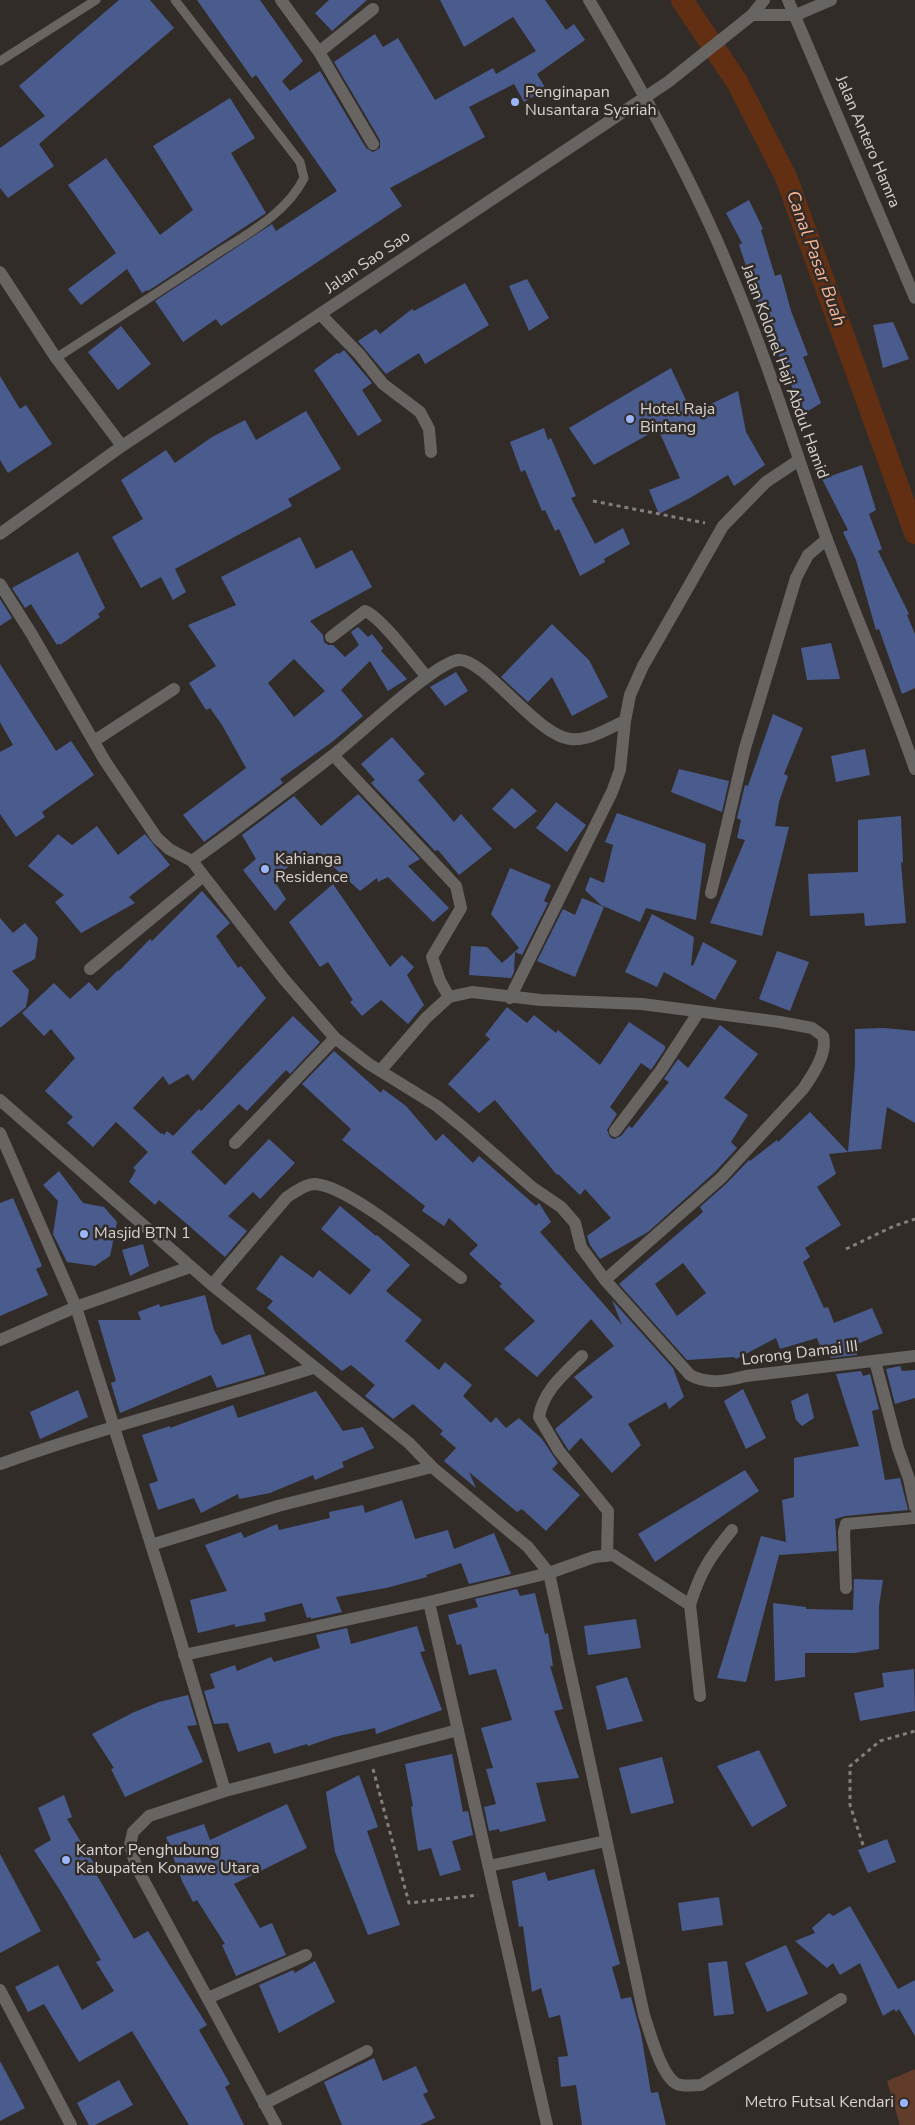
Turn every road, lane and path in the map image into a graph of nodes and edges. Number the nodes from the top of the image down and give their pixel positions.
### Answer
1 (96, 0) edge
2 (175, 0) edge
3 (281, 0) edge
4 (589, 0) edge
5 (764, 0) edge
6 (788, 0) edge
7 (831, 0) edge
8 (373, 8) dead end
9 (752, 16) junction
10 (796, 16) junction
11 (319, 52) junction
12 (0, 61) edge
13 (646, 96) junction
14 (373, 144) dead end
15 (0, 272) edge
16 (915, 298) edge
17 (321, 315) junction
18 (56, 358) junction
19 (122, 446) junction
20 (431, 452) dead end
21 (799, 460) junction
22 (593, 501) dead end
23 (723, 526) junction
24 (0, 534) edge
25 (827, 539) junction
26 (0, 584) edge
27 (331, 637) dead end
28 (427, 677) junction
29 (174, 689) dead end
30 (624, 721) junction
31 (94, 741) junction
32 (333, 756) junction
33 (915, 769) edge
34 (192, 861) junction
35 (203, 876) junction
36 (711, 893) dead end
37 (90, 969) dead end
38 (449, 997) junction
39 (510, 998) junction
40 (698, 1013) junction
41 (335, 1038) junction
42 (380, 1071) junction
43 (0, 1100) edge
44 (615, 1131) dead end
45 (0, 1133) edge
46 (235, 1143) dead end
47 (915, 1219) edge
48 (846, 1249) dead end
49 (190, 1267) junction
50 (460, 1278) dead end
51 (605, 1280) junction
52 (212, 1285) junction
53 (76, 1307) junction
54 (0, 1340) edge
55 (582, 1356) dead end
56 (915, 1356) edge
57 (875, 1361) junction
58 (313, 1368) junction
59 (113, 1427) junction
60 (0, 1464) edge
61 (432, 1467) junction
62 (915, 1507) edge
63 (915, 1518) edge
64 (732, 1530) dead end
65 (151, 1544) junction
66 (607, 1556) junction
67 (549, 1573) junction
68 (846, 1588) dead end
69 (429, 1602) junction
70 (690, 1605) junction
71 (184, 1655) junction
72 (700, 1696) dead end
73 (458, 1730) junction
74 (915, 1731) edge
75 (369, 1753) junction
76 (225, 1792) junction
77 (606, 1841) junction
78 (863, 1845) dead end
79 (489, 1866) junction
80 (495, 1893) junction
81 (306, 1955) dead end
82 (0, 1990) edge
83 (208, 1998) junction
84 (841, 1999) dead end
85 (367, 2051) dead end
86 (264, 2104) junction
87 (71, 2125) edge
88 (276, 2125) edge
89 (547, 2125) edge

1 - 12 lane
2 - 18 lane
3 - 11 street
4 - 13 street, Jalan Kolonel Haji Abdul Hamid
5 - 9 street, Jalan Sao Sao
6 - 10 street, Jalan Antero Hamra
7 - 10 street
8 - 11 street
9 - 10 street
9 - 13 street, Jalan Sao Sao
10 - 16 street, Jalan Antero Hamra
11 - 14 street
13 - 17 street, Jalan Sao Sao
13 - 21 street, Jalan Kolonel Haji Abdul Hamid
15 - 18 street
17 - 19 street, Jalan Sao Sao
17 - 20 street
18 - 19 street
19 - 24 street, Jalan Sao Sao
21 - 23 street
21 - 25 street, Jalan Kolonel Haji Abdul Hamid
22 - 23 path
23 - 30 street
25 - 33 street, Jalan Kolonel Haji Abdul Hamid
25 - 36 street
26 - 31 street
27 - 28 street
28 - 30 street
28 - 32 street
29 - 31 street
30 - 39 street
31 - 34 street
32 - 34 street
32 - 38 street
34 - 35 street
35 - 37 street
35 - 41 street
38 - 39 street
38 - 42 street
39 - 40 street
40 - 44 street
40 - 51 street
41 - 42 street
41 - 46 street
42 - 51 street
43 - 49 street
45 - 53 street
47 - 48 path
49 - 52 street
49 - 53 street
50 - 52 street
51 - 57 street, Lorong Damai III
52 - 58 street
53 - 54 street
53 - 59 street
55 - 66 street
56 - 57 street, Lorong Damai III
57 - 62 street
58 - 59 street
58 - 61 street
59 - 60 street
59 - 65 street
61 - 65 street
61 - 67 street
63 - 68 street
64 - 70 street
65 - 71 street
66 - 67 street
66 - 70 street
67 - 69 street
67 - 77 street
69 - 71 street
69 - 73 street
70 - 72 street
71 - 76 street
73 - 75 street
73 - 79 street
74 - 78 path
75 - 76 street
75 - 80 path
76 - 83 street
77 - 79 street
77 - 84 street
79 - 80 street
80 - 89 street
81 - 83 street
82 - 87 street
83 - 86 street
85 - 86 street
86 - 88 street

